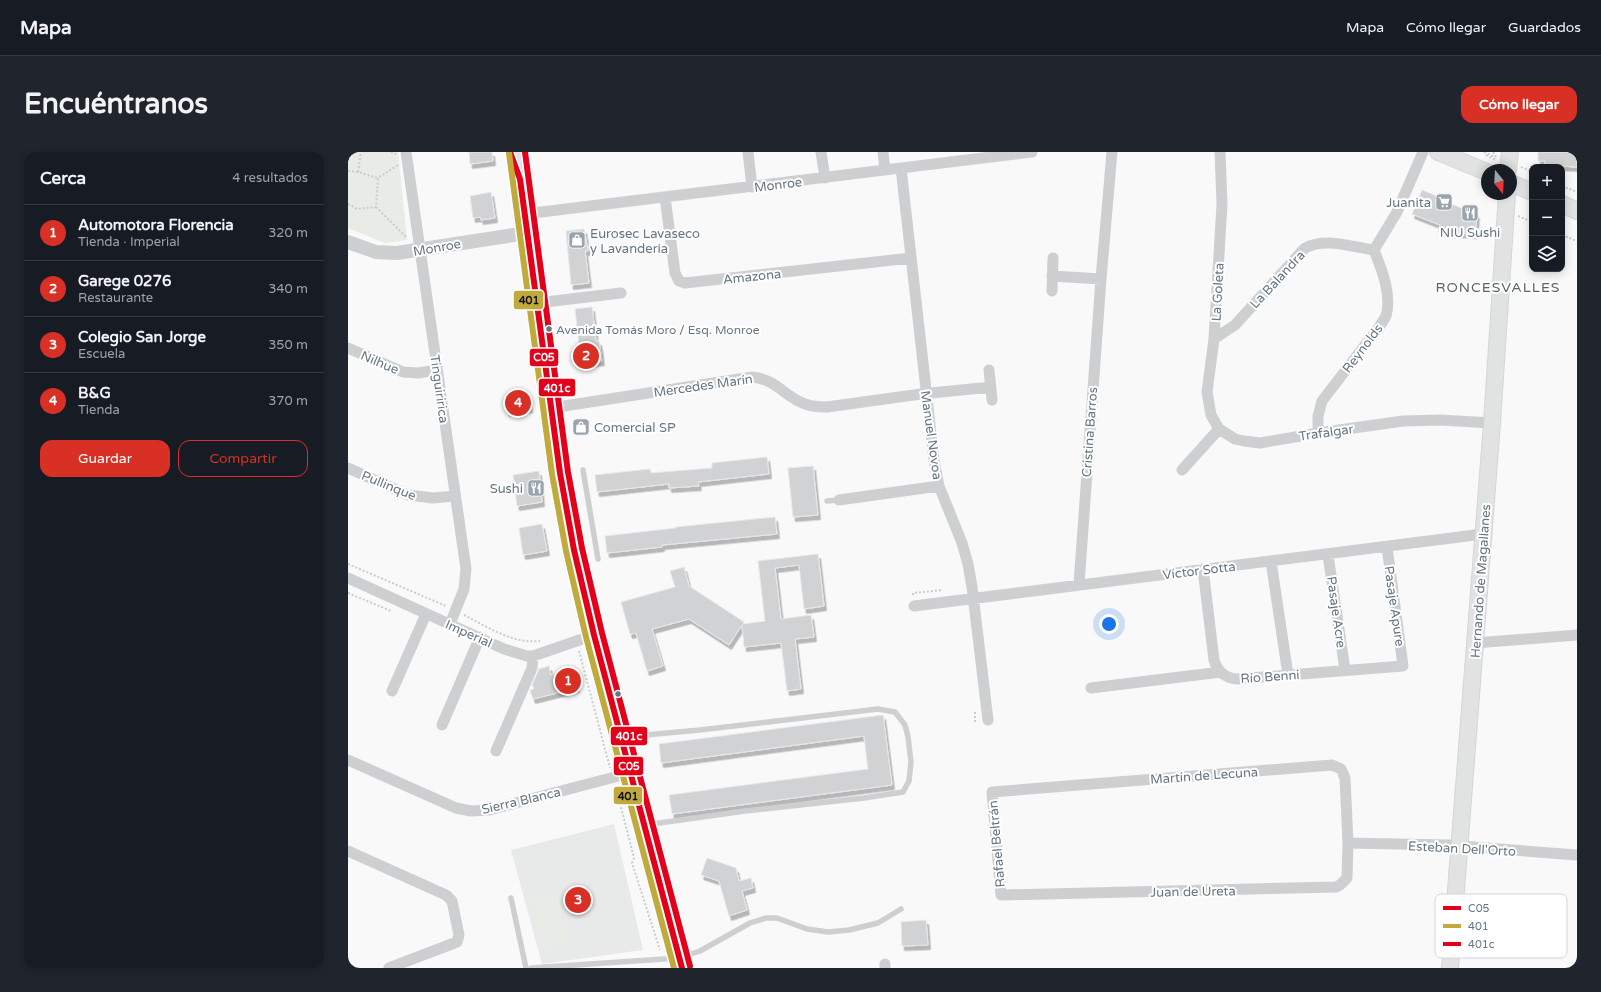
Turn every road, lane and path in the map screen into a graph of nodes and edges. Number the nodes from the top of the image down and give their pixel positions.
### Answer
1 (361, 152) edge
2 (510, 152) edge
3 (518, 152) edge
4 (748, 152) edge
5 (821, 152) edge
6 (883, 152) edge
7 (1032, 152) edge
8 (1112, 152) edge
9 (1220, 152) edge
10 (1423, 152) edge
11 (1438, 152) edge
12 (1484, 152) edge
13 (996, 154) edge
14 (1504, 154) edge
15 (406, 155) edge
16 (1506, 164) edge
17 (901, 168) junction
18 (885, 170) junction
19 (1481, 170) edge
20 (348, 171) edge
21 (358, 172) junction
22 (378, 178) junction
23 (825, 178) junction
24 (520, 179) junction
25 (1517, 186) edge
26 (752, 187) junction
27 (1565, 187) edge
28 (1529, 191) edge
29 (1577, 192) edge
30 (664, 197) junction
31 (1507, 200) edge
32 (348, 204) edge
33 (1565, 205) edge
34 (376, 207) junction
35 (1577, 211) edge
36 (525, 214) junction
37 (1518, 216) dead end
38 (1529, 221) edge
39 (527, 233) junction
40 (1564, 236) edge
41 (408, 240) dead end
42 (1577, 241) edge
43 (348, 242) edge
44 (420, 249) junction
45 (1374, 250) junction
46 (911, 258) junction
47 (1054, 258) dead end
48 (1052, 276) junction
49 (1101, 279) junction
50 (1052, 291) dead end
51 (621, 293) dead end
52 (537, 303) junction
53 (1214, 339) junction
54 (348, 348) edge
55 (437, 370) junction
56 (989, 370) dead end
57 (991, 387) junction
58 (926, 393) junction
59 (992, 400) dead end
60 (551, 408) junction
61 (1492, 423) junction
62 (1219, 429) junction
63 (1318, 433) junction
64 (348, 468) edge
65 (583, 470) dead end
66 (1182, 470) dead end
67 (939, 486) junction
68 (455, 496) junction
69 (839, 500) joint
70 (827, 501) dead end
71 (1483, 534) junction
72 (1387, 547) junction
73 (1328, 555) junction
74 (598, 559) dead end
75 (1271, 561) junction
76 (1203, 569) junction
77 (349, 582) edge
78 (1079, 584) junction
79 (972, 598) junction
80 (914, 606) dead end
81 (426, 614) junction
82 (450, 624) junction
83 (594, 635) junction
84 (1577, 635) edge
85 (480, 637) junction
86 (576, 642) junction
87 (1475, 643) junction
88 (533, 656) junction
89 (1403, 666) joint
90 (1345, 670) junction
91 (1221, 672) junction
92 (1288, 675) junction
93 (1091, 688) dead end
94 (392, 691) dead end
95 (988, 720) dead end
96 (442, 725) dead end
97 (621, 737) junction
98 (496, 750) dead end
99 (348, 760) edge
100 (630, 773) junction
101 (613, 778) junction
102 (992, 792) joint
103 (644, 825) junction
104 (1348, 843) junction
105 (1460, 846) junction
106 (348, 851) edge
107 (1577, 855) edge
108 (1456, 894) edge
109 (1001, 895) joint
110 (511, 898) dead end
111 (901, 909) dead end
112 (657, 940) dead end
113 (1451, 958) edge
114 (680, 963) edge
115 (389, 968) edge
116 (526, 968) edge
117 (531, 968) edge
118 (538, 968) edge
119 (1450, 968) edge

1 - 21 path
2 - 24 main road
3 - 24 main road
4 - 26 street
5 - 23 street
6 - 18 street
7 - 13 street, Monroe
8 - 49 street, Cristina Barros
9 - 53 street, La Goleta
10 - 45 street
11 - 19 main road
12 - 14 path
13 - 17 street, Monroe
14 - 16 main road
15 - 22 path
15 - 44 street, Tinguiririca
17 - 18 street, Monroe
17 - 46 street, Manuel Novoa
18 - 23 street, Monroe
20 - 21 path
21 - 22 path
22 - 34 path
23 - 26 street, Monroe
24 - 36 main road
25 - 28 main road
26 - 30 street, Monroe
27 - 29 path
30 - 36 street, Monroe
30 - 46 street, Amazona
31 - 61 main road, Hernando de Magallanes
32 - 34 path
33 - 35 main road
34 - 41 path
36 - 39 main road
37 - 38 path
39 - 44 street, Monroe
39 - 52 main road
40 - 42 path
43 - 44 street, Monroe
44 - 55 street, Tinguiririca
45 - 53 street, La Balandra
45 - 63 street, Reynolds
46 - 58 street, Manuel Novoa
47 - 48 street
48 - 49 street
48 - 50 street
49 - 78 street, Cristina Barros
51 - 52 street
52 - 60 main road
53 - 62 street, La Goleta
54 - 55 street, Nilhue
55 - 68 street, Tinguiririca
56 - 57 street
57 - 58 street, Mercedes Marín
57 - 59 street
58 - 60 street, Mercedes Marín
58 - 67 street, Manuel Novoa
60 - 83 main road
61 - 63 street, Trafalgar
61 - 71 main road, Hernando de Magallanes
62 - 63 street, Trafalgar
62 - 66 street
64 - 68 street, Pullinque
65 - 74 lane
67 - 69 street
67 - 79 street, Manuel Novoa
68 - 82 street, Tinguiririca
69 - 70 lane
71 - 72 street, Víctor Sotta
71 - 87 main road, Hernando de Magallanes
72 - 73 street, Víctor Sotta
72 - 89 street, Pasaje Apure
73 - 75 street, Víctor Sotta
73 - 90 street, Pasaje Acre
75 - 76 street, Víctor Sotta
75 - 92 street
76 - 78 street, Víctor Sotta
76 - 91 street
77 - 81 street, Imperial
78 - 79 street, Víctor Sotta
79 - 80 street, Víctor Sotta
79 - 95 street, Manuel Novoa
81 - 82 street, Imperial
81 - 94 street
82 - 85 street, Imperial
83 - 86 street, Imperial
83 - 97 main road
84 - 87 street
85 - 88 street, Imperial
85 - 96 street
86 - 88 street, Imperial
86 - 101 path
87 - 105 main road, Hernando de Magallanes
88 - 98 street
89 - 90 street, Río Benni
90 - 92 street, Río Benni
91 - 92 street, Río Benni
91 - 93 street, Río Benni
97 - 100 main road
97 - 103 lane
99 - 101 street, Sierra Blanca
100 - 101 street, Sierra Blanca
100 - 103 main road
101 - 112 path
102 - 104 street, Martín de Lecuna
102 - 109 street, Rafael Beltrán
103 - 114 main road
104 - 105 street, Esteban Dell'Orto
104 - 109 street, Juan de Ureta
105 - 107 street, Esteban Dell'Orto
105 - 108 main road, Hernando de Magallanes
106 - 115 street
110 - 116 lane
111 - 114 lane
113 - 119 main road, Hernando de Magallanes
114 - 118 lane
117 - 118 lane

